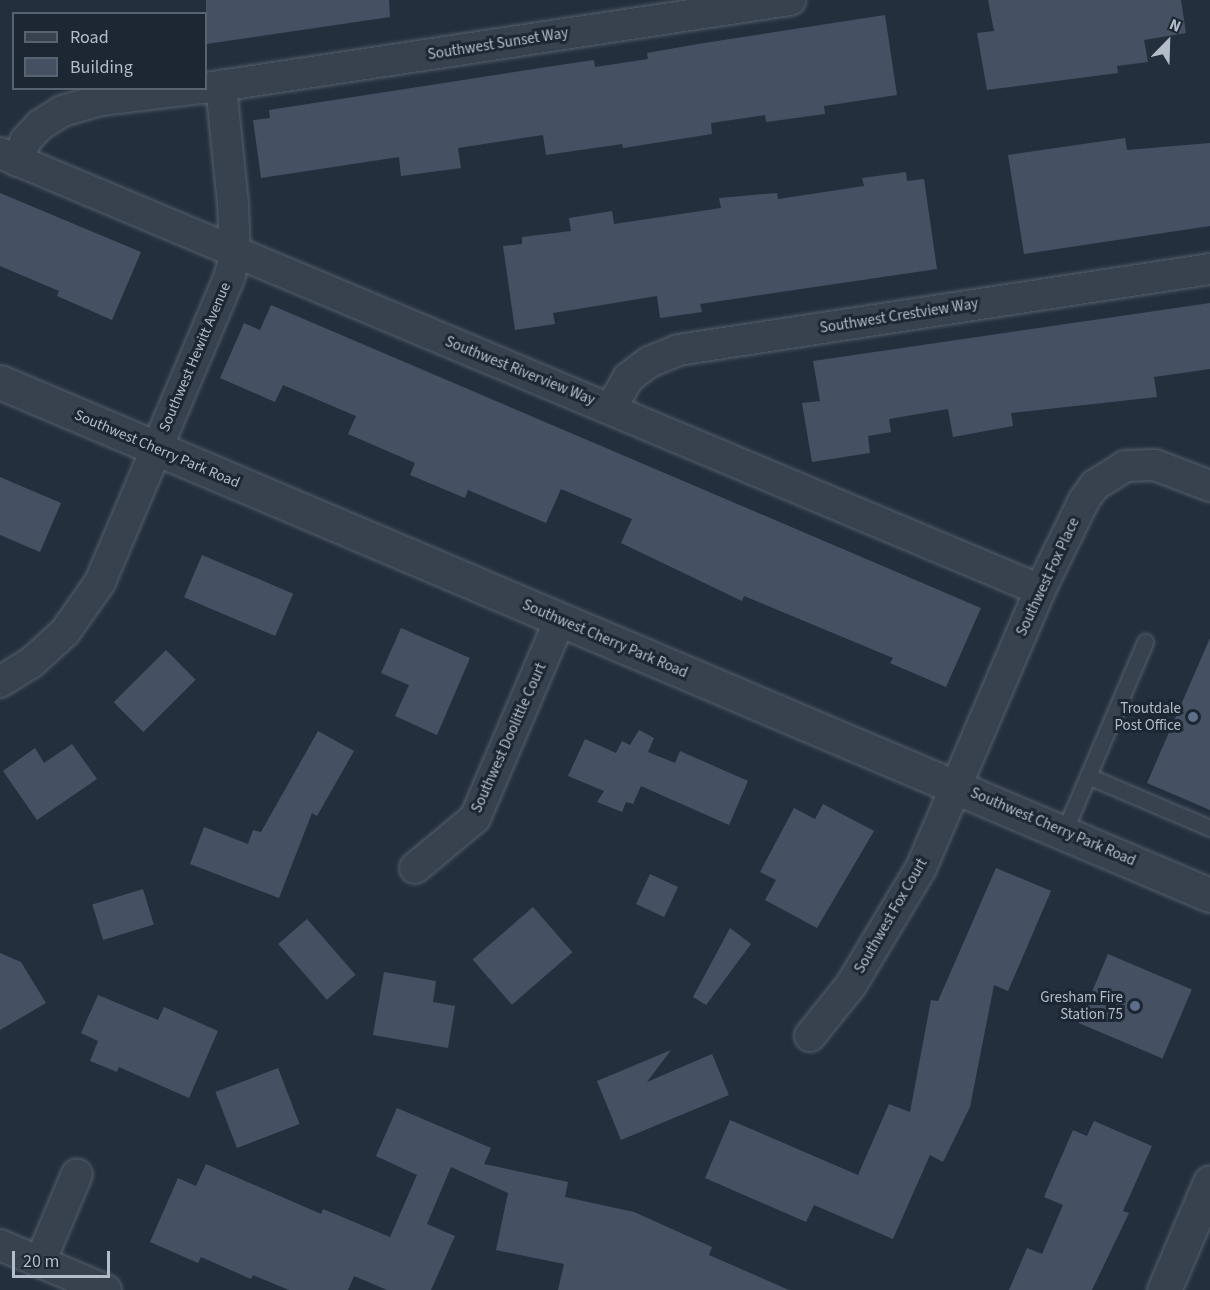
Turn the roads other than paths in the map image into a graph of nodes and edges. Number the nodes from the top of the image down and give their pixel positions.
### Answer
1 (790, 0) edge
2 (209, 88) edge
3 (191, 90) edge
4 (9, 157) edge
5 (235, 255) junction
6 (1210, 269) edge
7 (0, 382) edge
8 (611, 408) junction
9 (157, 449) junction
10 (1210, 486) edge
11 (1040, 590) junction
12 (560, 620) junction
13 (1145, 642) dead end
14 (0, 681) edge
15 (1088, 776) junction
16 (958, 786) junction
17 (1210, 828) edge
18 (1064, 832) junction
19 (415, 868) dead end
20 (1210, 895) edge
21 (810, 1036) dead end
22 (77, 1174) dead end
23 (1210, 1182) edge
24 (0, 1245) edge
25 (40, 1262) junction
26 (106, 1290) edge
27 (1164, 1290) edge

1 - 2 street, Southwest Sunset Way
2 - 5 street, Southwest Hewitt Avenue
3 - 4 street, Southwest Sunset Way
4 - 5 street, Southwest Riverview Way
5 - 8 street, Southwest Riverview Way
5 - 9 street, Southwest Hewitt Avenue
6 - 8 street, Southwest Crestview Way
7 - 9 street, Southwest Cherry Park Road
8 - 11 street, Southwest Riverview Way
9 - 12 street, Southwest Cherry Park Road
9 - 14 street, Southwest Hewitt Avenue
10 - 11 street, Southwest Fox Place
11 - 16 street, Southwest Fox Place
12 - 16 street, Southwest Cherry Park Road
12 - 19 street, Southwest Doolittle Court
13 - 15 lane
15 - 17 lane
15 - 18 lane
16 - 18 street, Southwest Cherry Park Road
16 - 21 street, Southwest Fox Court
18 - 20 street, Southwest Cherry Park Road
22 - 25 street
23 - 27 street
24 - 25 street
25 - 26 street

